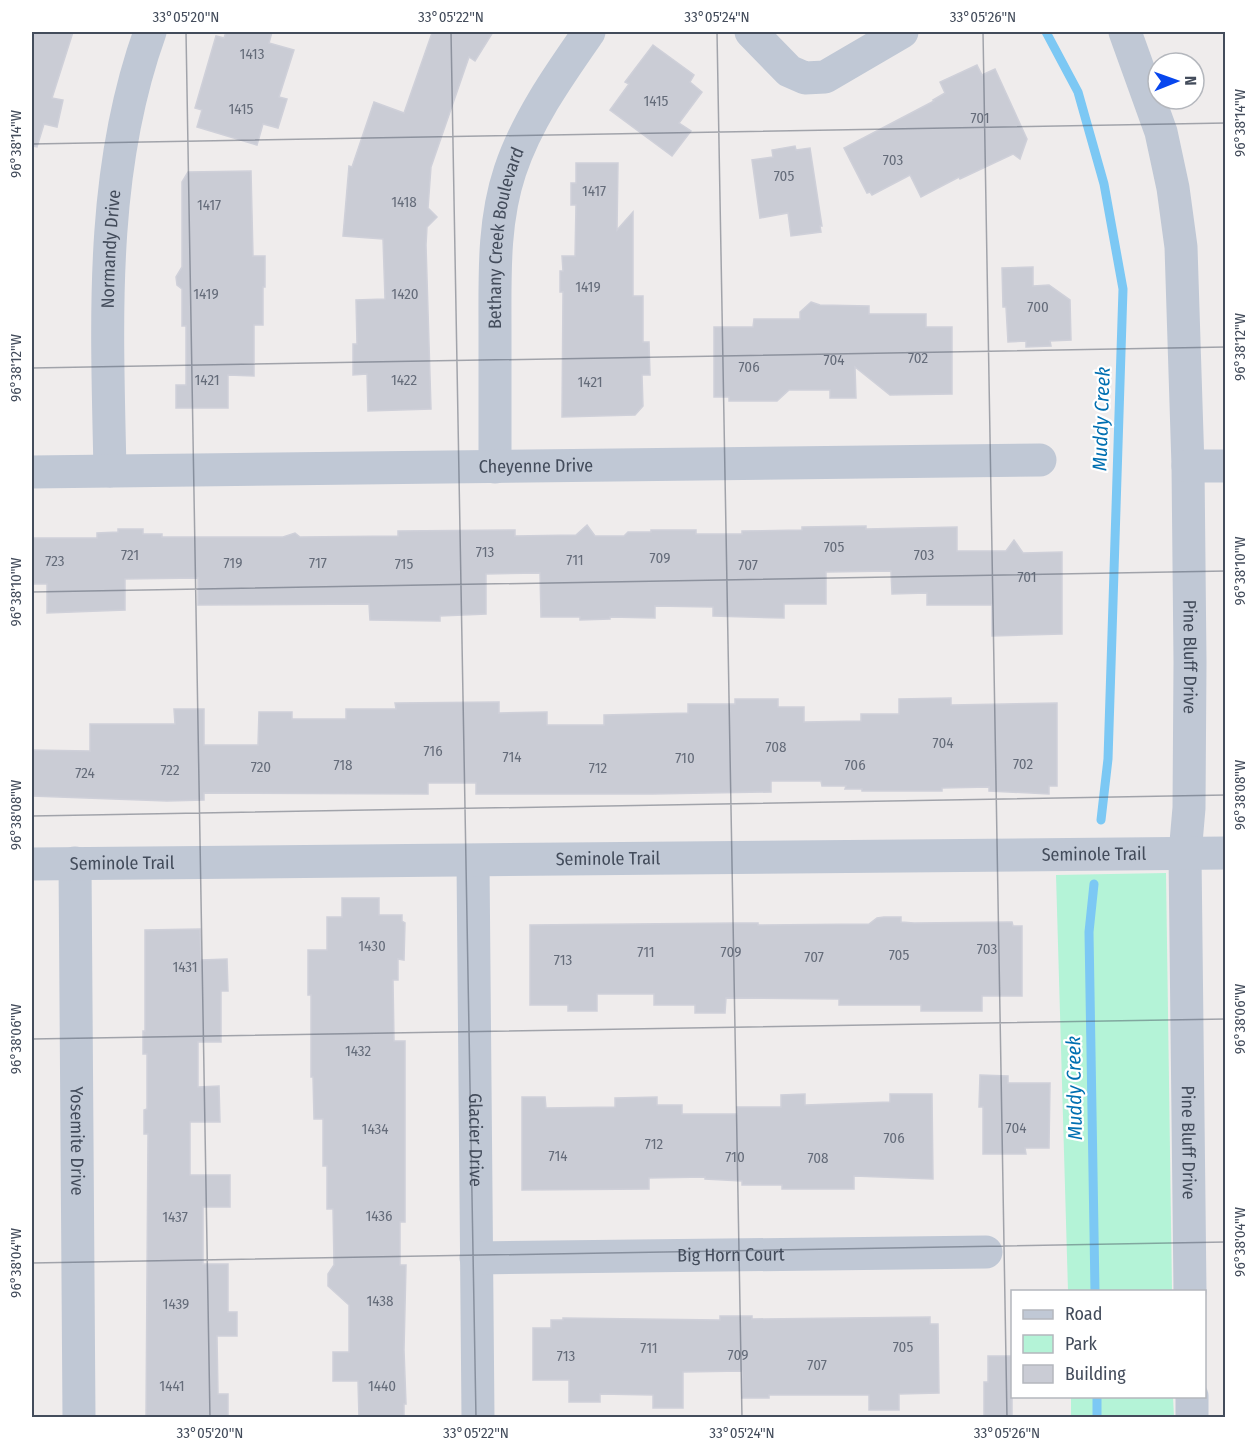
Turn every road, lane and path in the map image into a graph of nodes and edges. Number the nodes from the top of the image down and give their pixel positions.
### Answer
1 (150, 32) edge
2 (589, 32) edge
3 (751, 32) edge
4 (902, 32) edge
5 (1125, 32) edge
6 (1040, 460) dead end
7 (1188, 466) junction
8 (1226, 466) edge
9 (495, 467) junction
10 (110, 471) junction
11 (32, 472) edge
12 (1226, 853) edge
13 (1185, 854) junction
14 (473, 861) junction
15 (75, 863) junction
16 (32, 864) edge
17 (986, 1252) dead end
18 (477, 1258) junction
19 (1190, 1290) edge
20 (1192, 1398) edge
21 (79, 1418) edge
22 (478, 1418) edge
23 (1192, 1418) edge

1 - 10 street, Normandy Drive
2 - 9 street, Bethany Creek Boulevard
3 - 4 street
5 - 7 street, Pine Bluff Drive
6 - 9 street, Cheyenne Drive
7 - 8 street
7 - 13 street, Pine Bluff Drive
9 - 10 street, Cheyenne Drive
10 - 11 street, Cheyenne Drive
12 - 13 street, Seminole Trail
13 - 14 street, Seminole Trail
13 - 19 street, Pine Bluff Drive
14 - 15 street, Seminole Trail
14 - 18 street, Glacier Drive
15 - 16 street, Seminole Trail
15 - 21 street, Yosemite Drive
17 - 18 street, Big Horn Court
18 - 22 street, Glacier Drive
20 - 23 street

